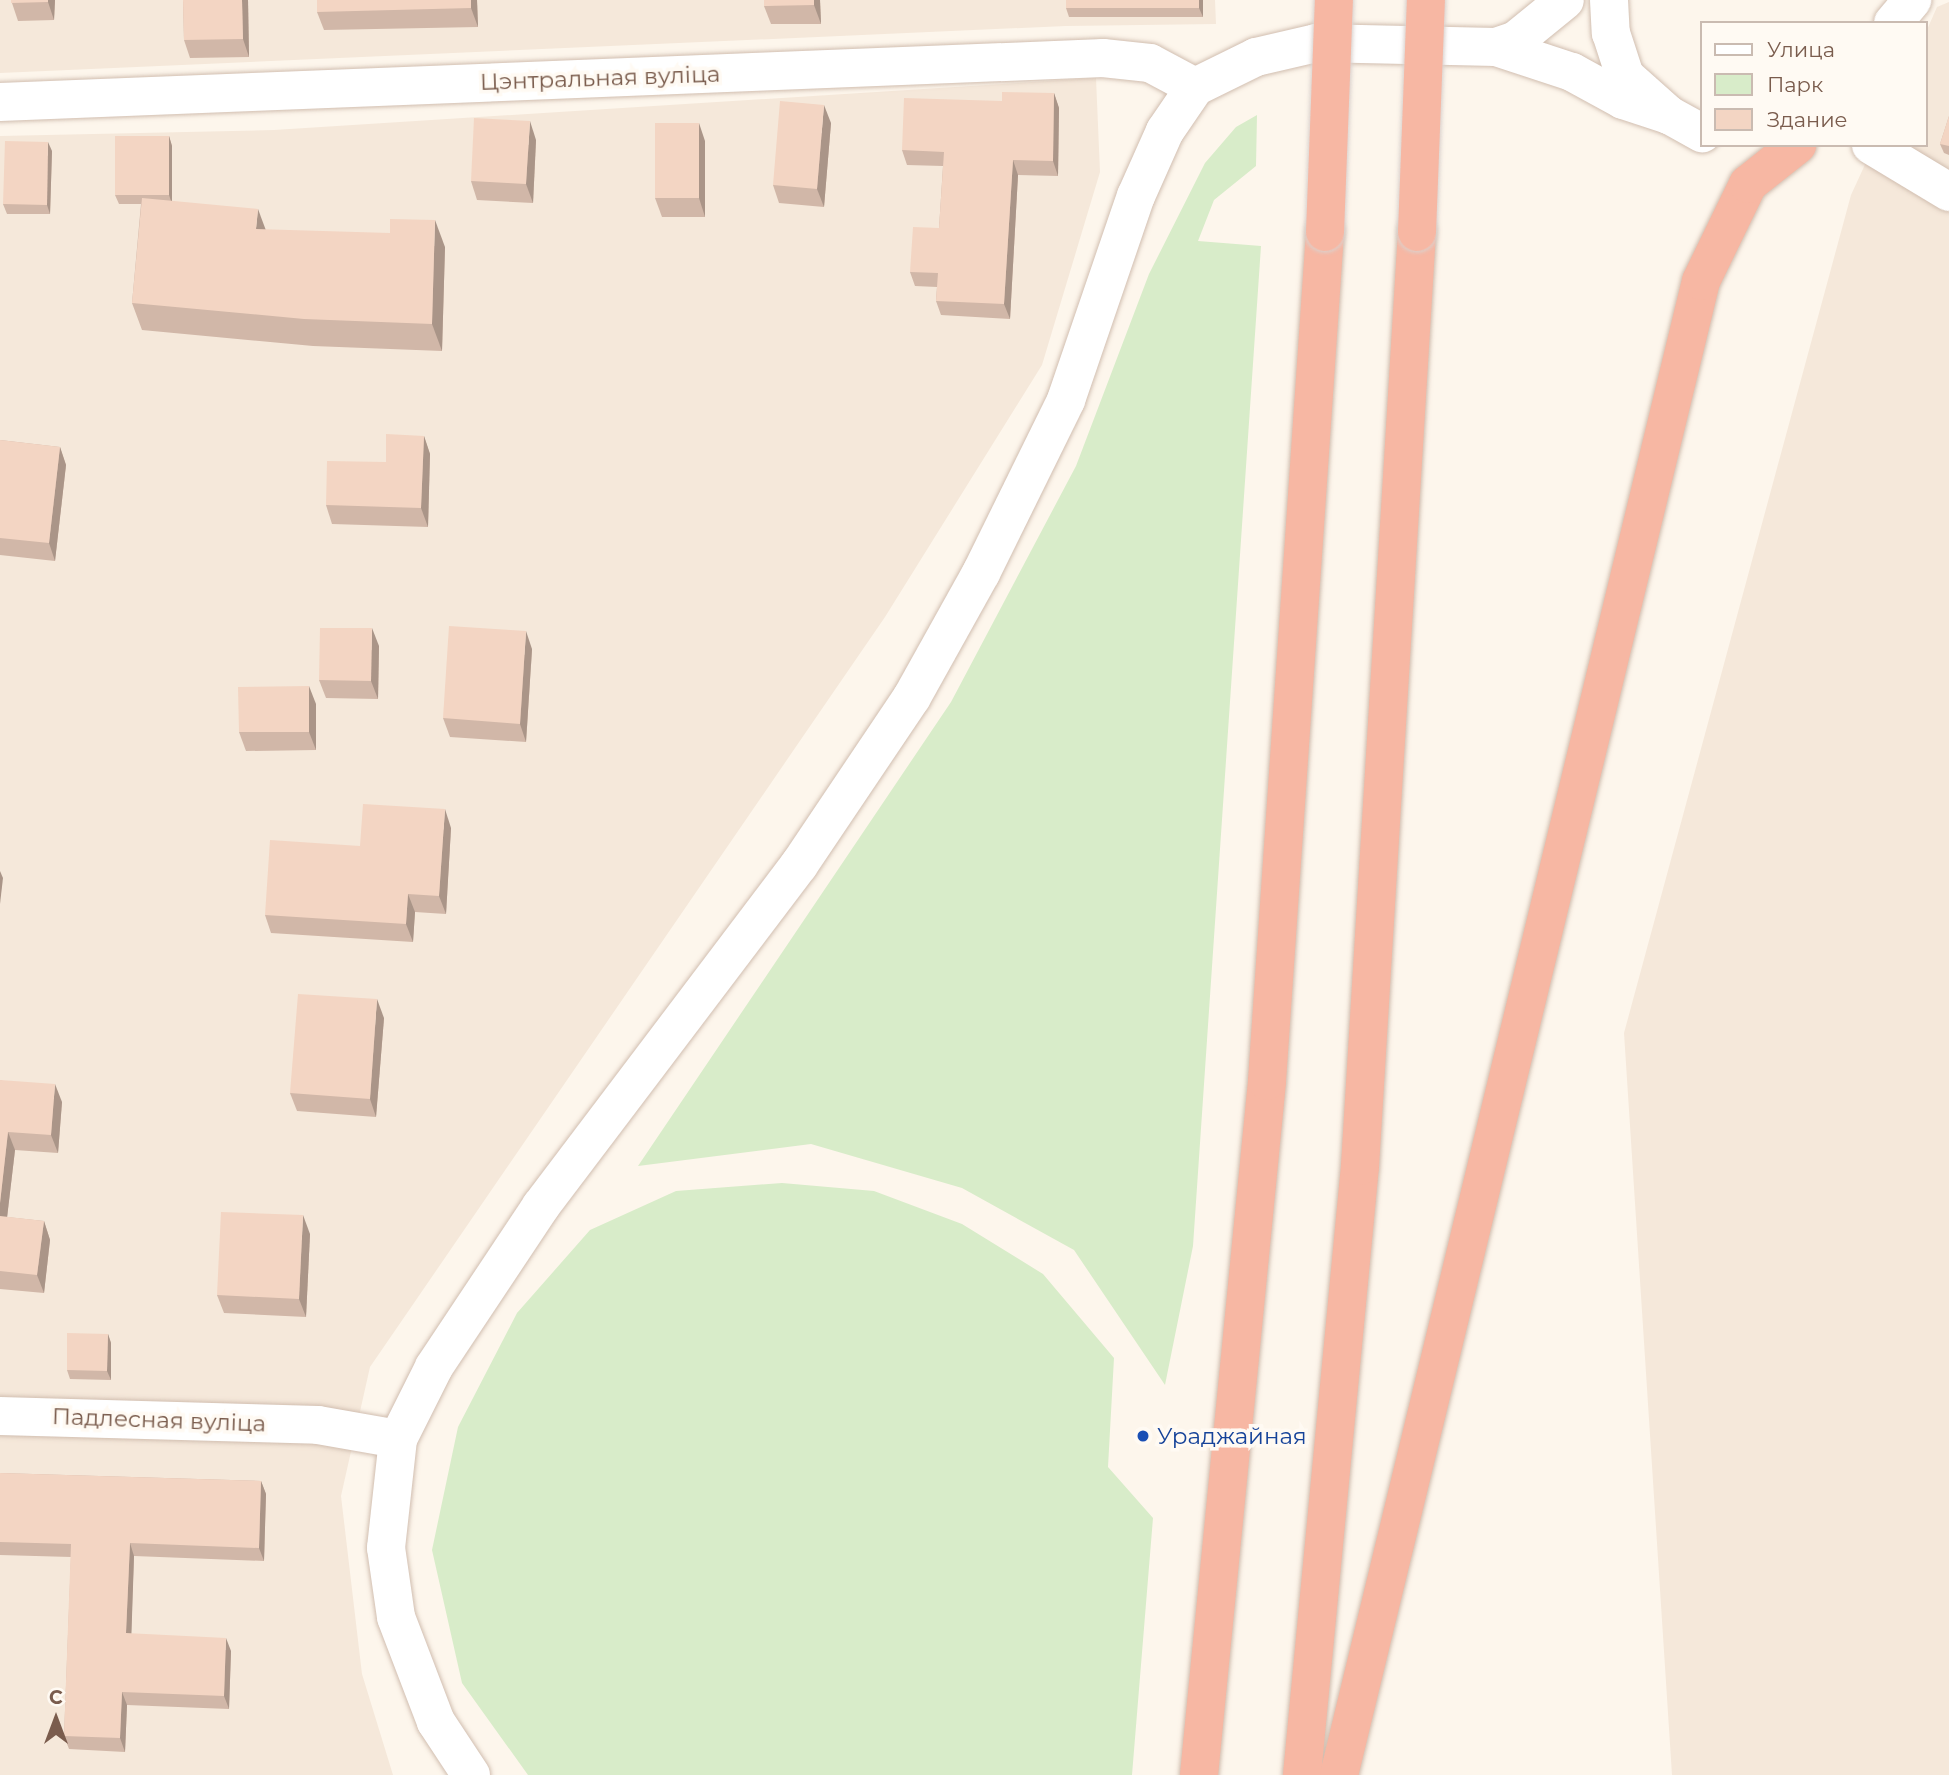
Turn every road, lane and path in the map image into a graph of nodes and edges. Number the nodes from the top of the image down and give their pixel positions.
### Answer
1 (1334, 0) edge
2 (1426, 0) edge
3 (1565, 0) edge
4 (1609, 0) edge
5 (1890, 0) edge
6 (1912, 0) edge
7 (1887, 21) edge
8 (1895, 21) edge
9 (1496, 47) junction
10 (1195, 86) junction
11 (0, 102) edge
12 (1669, 115) junction
13 (1700, 133) edge
14 (1794, 147) edge
15 (1874, 147) edge
16 (1935, 183) edge
17 (0, 1416) edge
18 (398, 1439) junction
19 (471, 1775) edge
20 (1199, 1775) edge
21 (1302, 1775) edge
22 (1339, 1775) edge

1 - 20 highway, bridge
2 - 21 highway, bridge
3 - 9 street
4 - 12 street
5 - 7 street
6 - 8 street
9 - 10 street
9 - 12 street
10 - 11 street, Цэнтральная вуліца
10 - 18 street
12 - 13 street
14 - 22 highway
15 - 16 street
17 - 18 street, Падлесная вуліца
18 - 19 street

